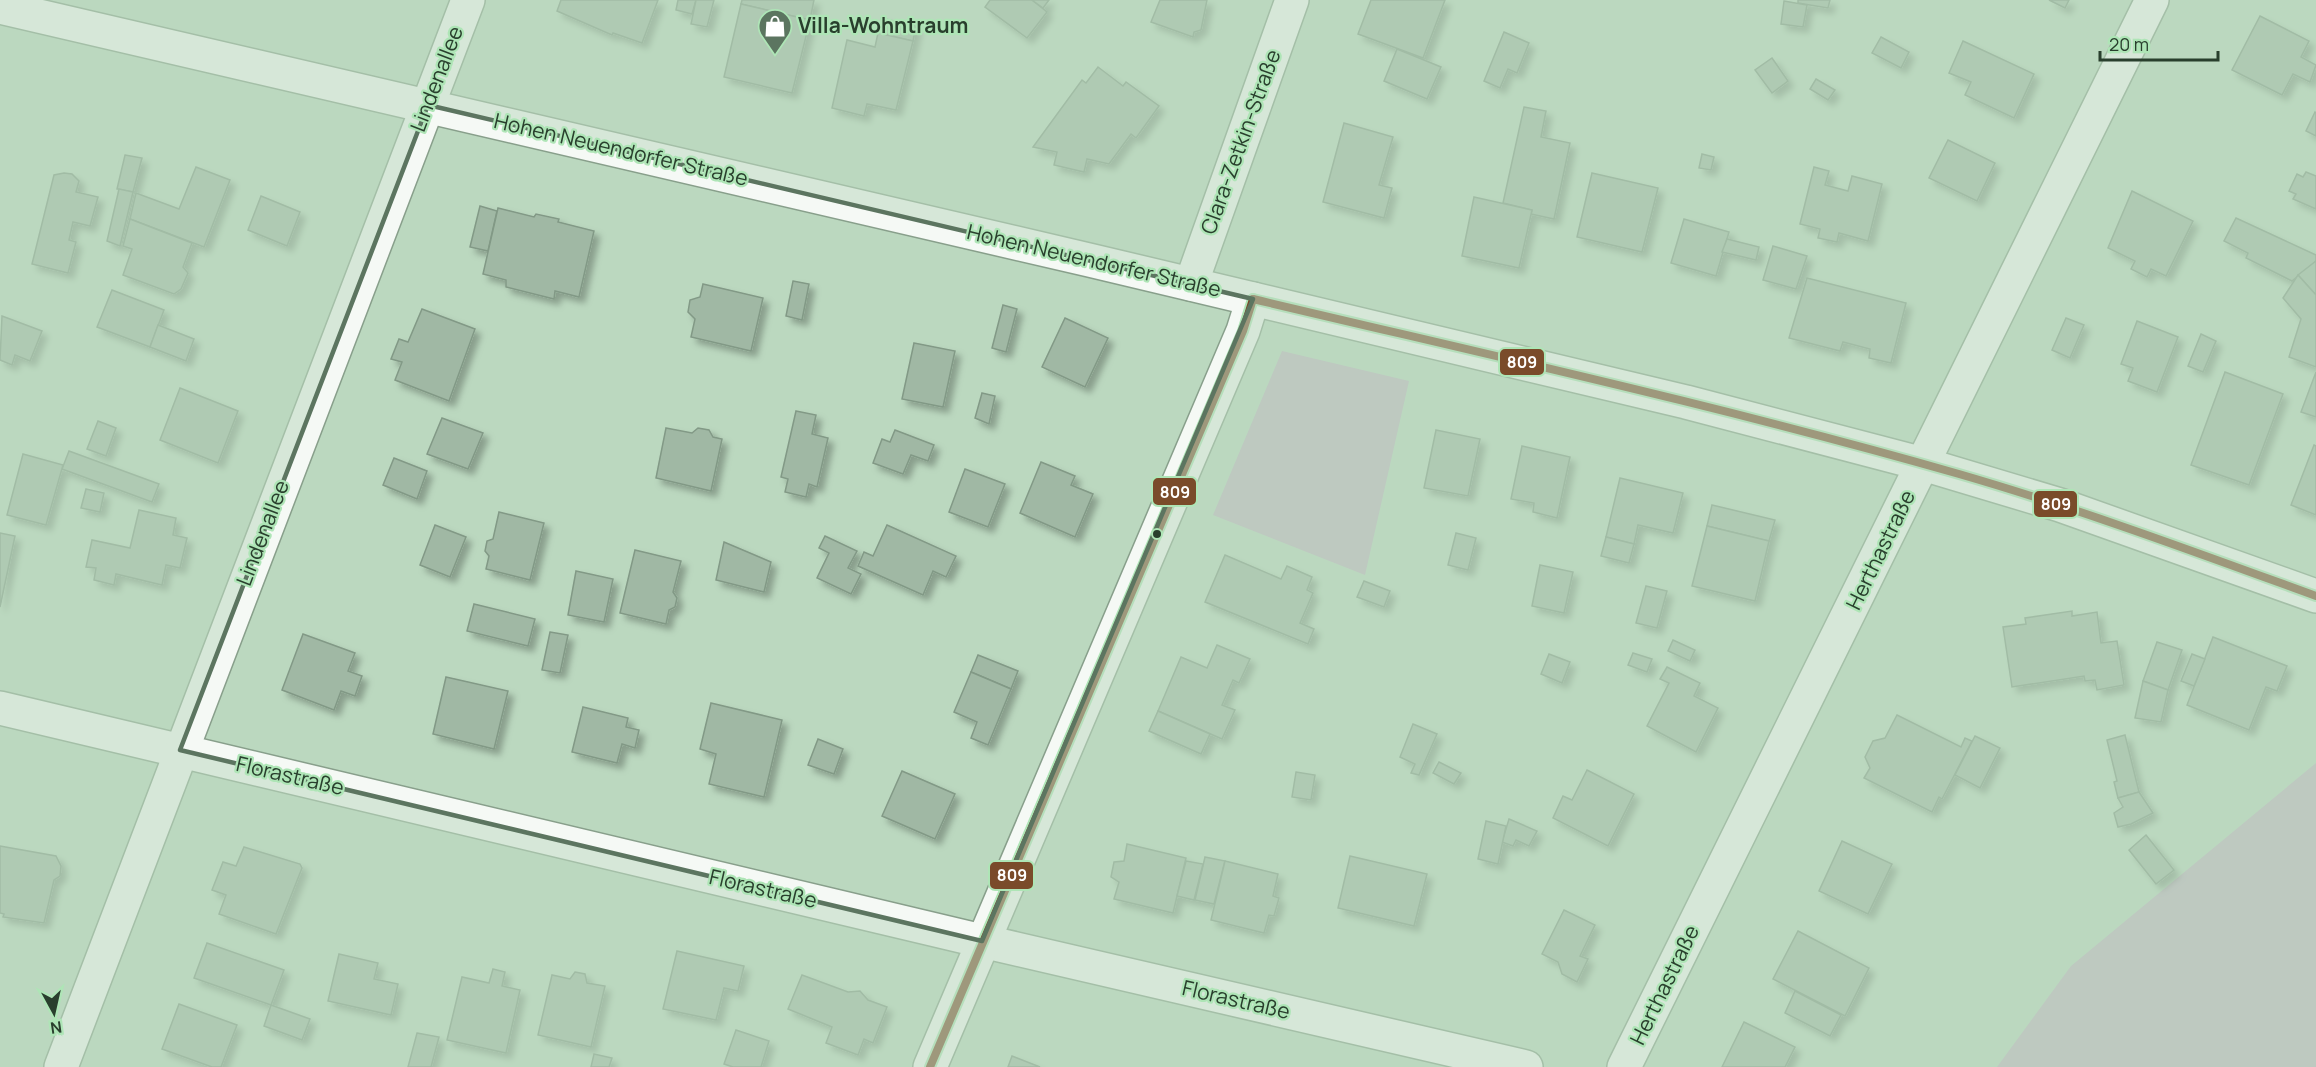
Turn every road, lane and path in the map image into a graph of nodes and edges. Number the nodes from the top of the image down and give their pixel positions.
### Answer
1 (468, 0) edge
2 (1292, 0) edge
3 (2152, 0) edge
4 (0, 7) edge
5 (428, 105) junction
6 (1191, 284) junction
7 (1253, 299) junction
8 (1923, 464) junction
9 (2316, 596) edge
10 (0, 708) edge
11 (180, 750) junction
12 (982, 941) junction
13 (61, 1067) edge
14 (930, 1067) edge
15 (1526, 1067) edge
16 (1624, 1067) edge

1 - 5 street, Lindenallee
2 - 6 street, Clara-Zetkin-Straße
3 - 8 street, Herthastraße
4 - 5 street, Hohen Neuendorfer Straße
5 - 6 street, Hohen Neuendorfer Straße
5 - 11 street, Lindenallee
6 - 7 street, Hohen Neuendorfer Straße
7 - 8 street, Hohen Neuendorfer Straße
7 - 12 street
8 - 9 street, Hohen Neuendorfer Straße
8 - 16 street, Herthastraße
10 - 11 street, Florastraße
11 - 12 street, Florastraße
11 - 13 street, Lindenallee
12 - 14 street
12 - 15 street, Florastraße

